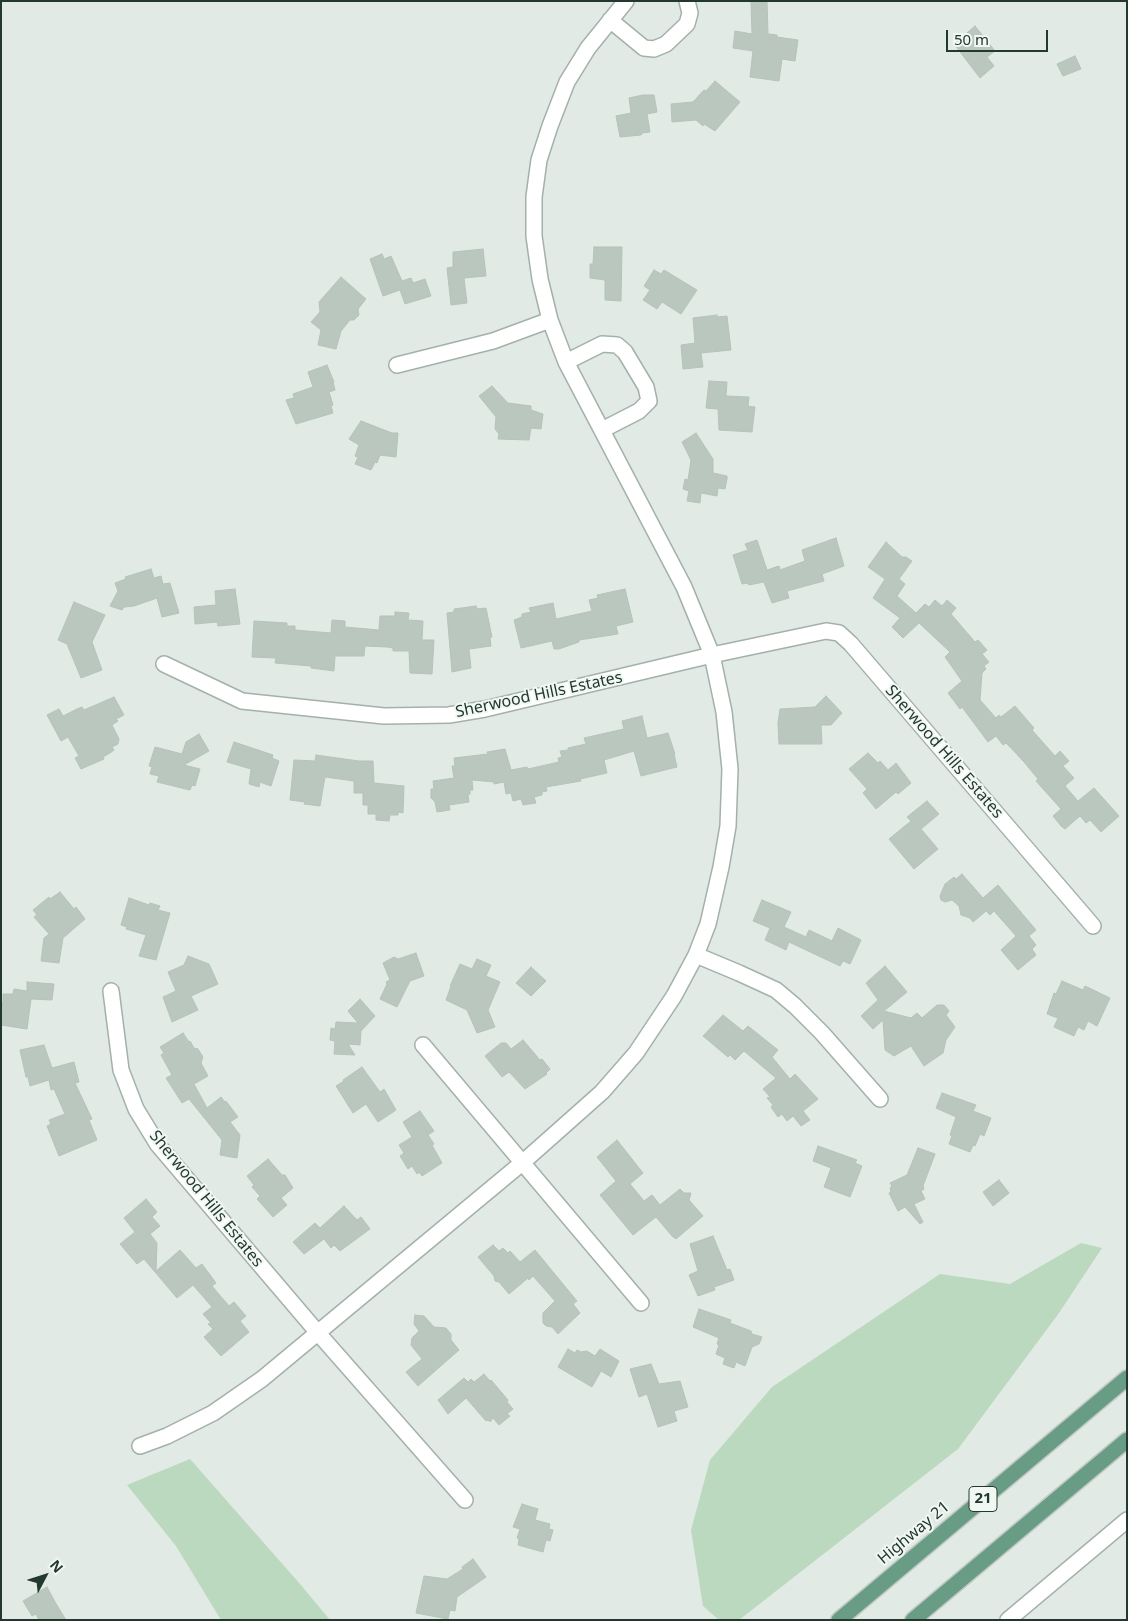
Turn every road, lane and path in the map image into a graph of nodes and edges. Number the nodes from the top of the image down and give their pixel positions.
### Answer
1 (626, 1) edge
2 (687, 1) edge
3 (610, 20) junction
4 (550, 320) junction
5 (566, 362) junction
6 (398, 365) dead end
7 (602, 430) junction
8 (712, 655) junction
9 (164, 664) dead end
10 (1093, 926) dead end
11 (696, 955) junction
12 (111, 991) dead end
13 (423, 1045) dead end
14 (880, 1099) dead end
15 (522, 1163) junction
16 (641, 1303) dead end
17 (318, 1333) junction
18 (1127, 1378) edge
19 (1127, 1440) edge
20 (140, 1446) dead end
21 (464, 1500) dead end
22 (1127, 1520) edge
23 (839, 1620) edge
24 (913, 1620) edge
25 (1008, 1620) edge

1 - 3 street
2 - 3 street
3 - 4 street
4 - 5 street
4 - 6 street
5 - 7 street
5 - 7 street
7 - 8 street
8 - 9 street, Sherwood Hills Estates
8 - 10 street, Sherwood Hills Estates
8 - 11 street
11 - 14 street
11 - 15 street
12 - 17 street, Sherwood Hills Estates
13 - 15 street
15 - 16 street
15 - 17 street
17 - 20 street
17 - 21 street, Sherwood Hills Estates
18 - 23 main road, Highway 21 / 21
19 - 24 main road
22 - 25 street

